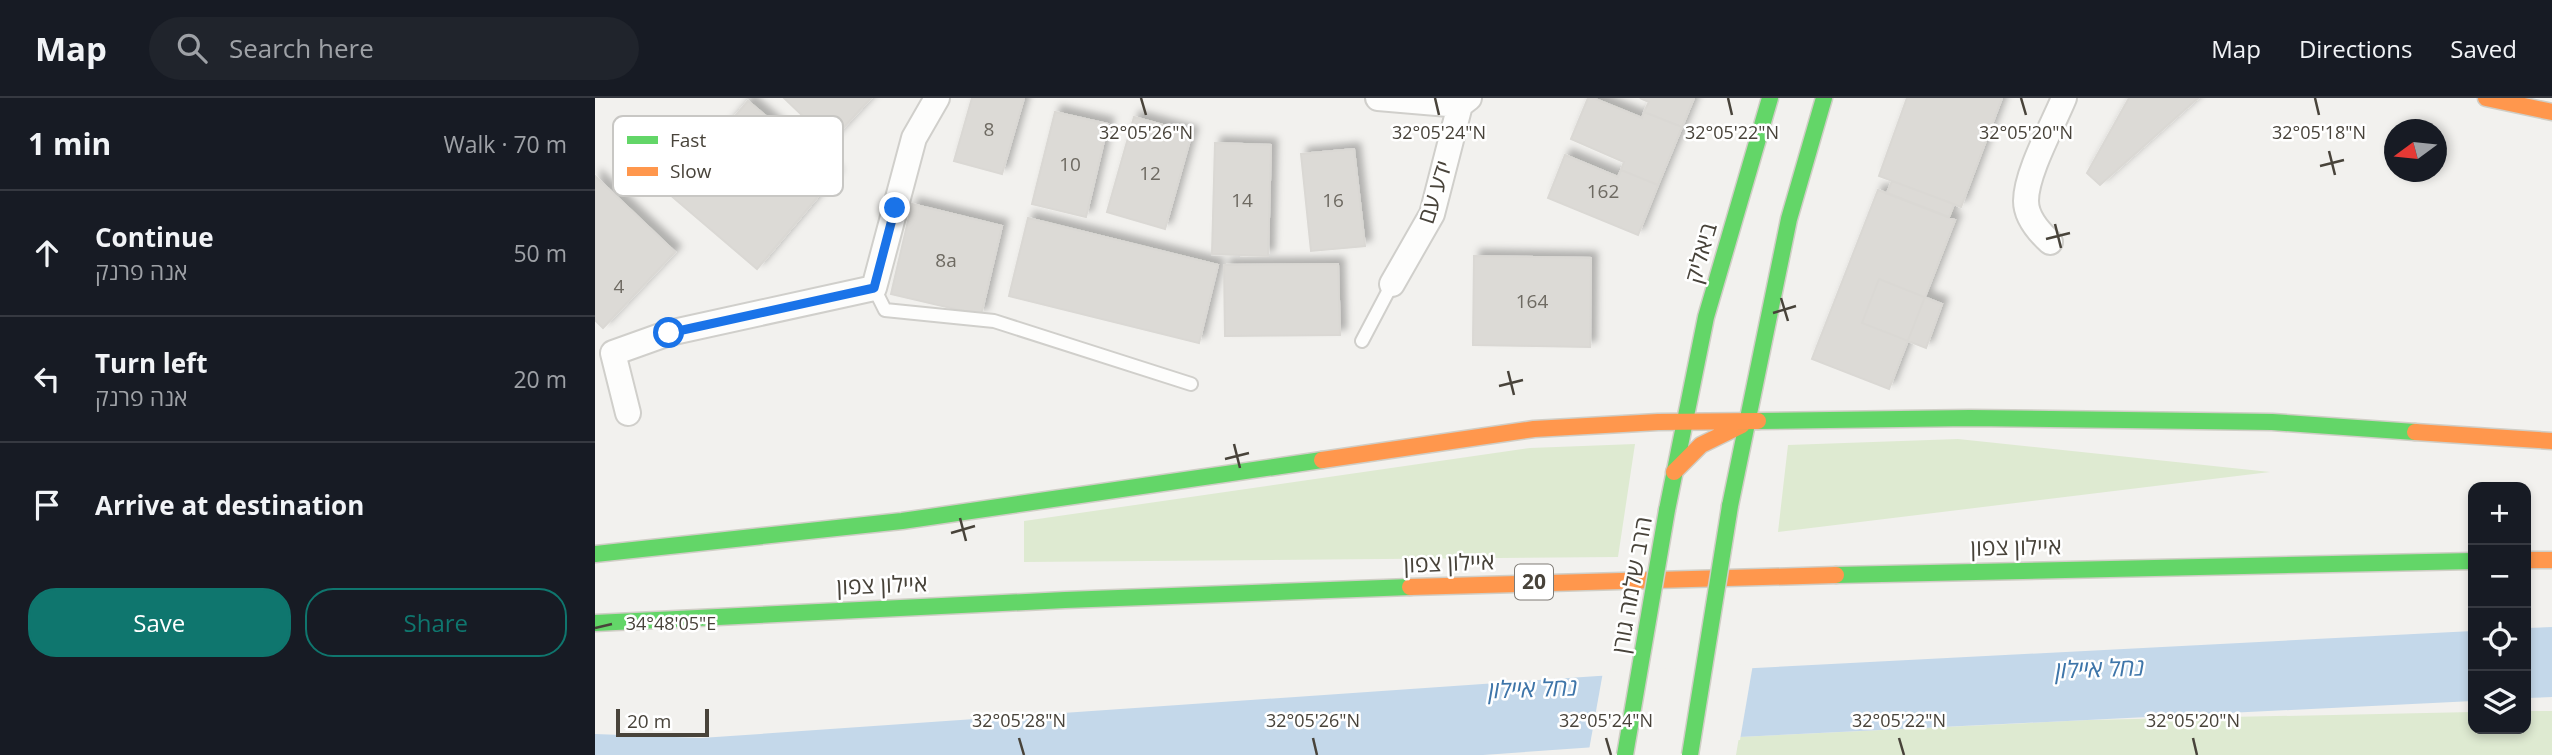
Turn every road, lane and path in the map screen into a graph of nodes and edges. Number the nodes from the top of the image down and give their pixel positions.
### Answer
1 (937, 98) edge
2 (1378, 98) edge
3 (1770, 98) edge
4 (1824, 98) edge
5 (2064, 98) edge
6 (2486, 98) edge
7 (1464, 101) edge
8 (2552, 112) edge
9 (2050, 242) dead end
10 (1392, 284) joint
11 (874, 288) junction
12 (1362, 341) dead end
13 (1191, 384) dead end
14 (628, 413) dead end
15 (1684, 422) junction
16 (1747, 422) junction
17 (2552, 441) edge
18 (1674, 472) junction
19 (595, 554) edge
20 (2552, 560) edge
21 (2468, 561) edge
22 (2531, 561) edge
23 (595, 624) edge
24 (1625, 755) edge
25 (1690, 755) edge

1 - 11 street
2 - 7 street
3 - 15 main road, ביאליק
4 - 16 main road
5 - 9 street
6 - 8 main road
7 - 10 street, ידע עם
10 - 12 lane
11 - 13 lane
11 - 14 street
15 - 16 main road
15 - 18 main road, הרב שלמה גורן
15 - 19 main road
16 - 17 main road
16 - 18 main road
16 - 25 main road, bridge
18 - 24 main road, הרב שלמה גורן, bridge
20 - 22 main road
21 - 23 main road, איילון צפון / 20

